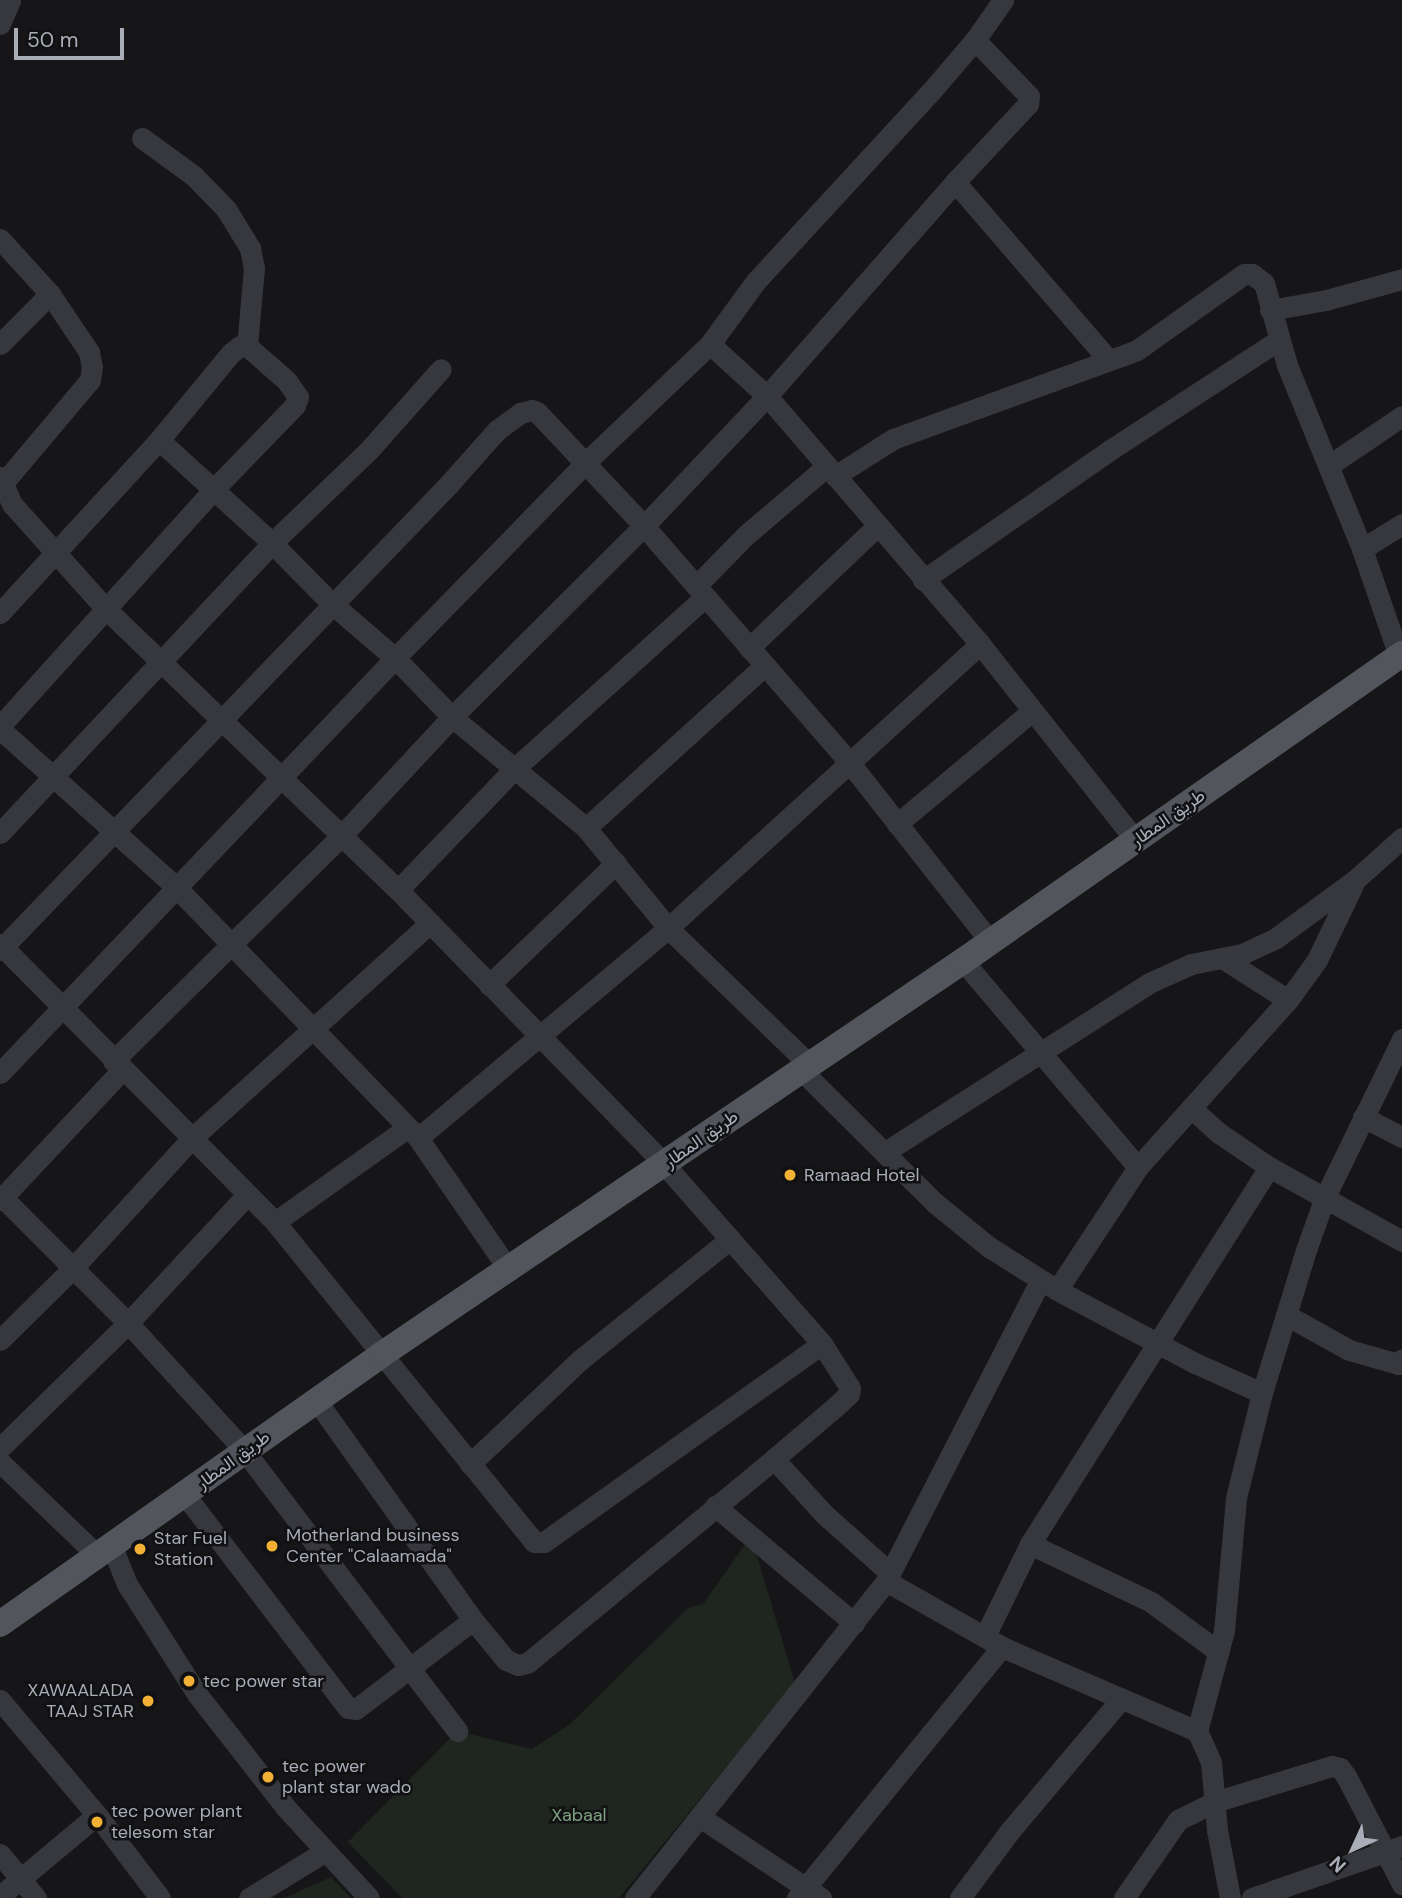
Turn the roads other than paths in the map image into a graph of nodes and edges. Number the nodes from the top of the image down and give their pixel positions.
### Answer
1 (10, 0) edge
2 (1003, 0) edge
3 (0, 24) edge
4 (975, 40) junction
5 (142, 138) dead end
6 (955, 182) junction
7 (0, 239) edge
8 (1402, 279) edge
9 (50, 294) junction
10 (1270, 310) junction
11 (1279, 340) junction
12 (0, 344) edge
13 (710, 344) junction
14 (247, 346) junction
15 (1108, 359) junction
16 (441, 369) dead end
17 (766, 396) junction
18 (1402, 416) edge
19 (159, 440) junction
20 (584, 464) junction
21 (1328, 466) junction
22 (830, 472) junction
23 (1, 482) edge
24 (214, 489) junction
25 (1402, 524) edge
26 (644, 526) junction
27 (876, 527) junction
28 (272, 543) junction
29 (1362, 549) junction
30 (55, 555) junction
31 (923, 580) junction
32 (700, 592) junction
33 (331, 603) junction
34 (106, 609) junction
35 (0, 613) edge
36 (980, 644) junction
37 (749, 648) junction
38 (1400, 655) edge
39 (395, 658) junction
40 (161, 662) junction
41 (764, 666) junction
42 (1032, 710) junction
43 (452, 717) junction
44 (220, 721) junction
45 (0, 727) edge
46 (849, 762) junction
47 (514, 769) junction
48 (281, 775) junction
49 (52, 779) junction
50 (897, 824) junction
51 (586, 828) junction
52 (113, 831) junction
53 (0, 833) edge
54 (342, 835) junction
55 (1402, 838) edge
56 (1136, 841) junction
57 (616, 863) junction
58 (1355, 880) junction
59 (175, 886) junction
60 (398, 890) junction
61 (430, 923) junction
62 (668, 928) junction
63 (990, 941) junction
64 (228, 944) junction
65 (1, 947) edge
66 (1222, 958) junction
67 (963, 961) junction
68 (489, 985) junction
69 (1288, 1000) junction
70 (61, 1005) junction
71 (311, 1028) junction
72 (540, 1038) junction
73 (1402, 1039) edge
74 (1040, 1052) junction
75 (118, 1065) junction
76 (804, 1066) junction
77 (0, 1073) edge
78 (1191, 1108) junction
79 (1363, 1117) junction
80 (412, 1133) junction
81 (1402, 1137) edge
82 (192, 1138) junction
83 (885, 1152) junction
84 (664, 1164) junction
85 (1138, 1167) junction
86 (1269, 1167) junction
87 (246, 1196) junction
88 (1, 1197) edge
89 (1325, 1197) junction
90 (275, 1222) junction
91 (730, 1239) junction
92 (1402, 1241) edge
93 (72, 1269) junction
94 (509, 1270) junction
95 (1048, 1285) junction
96 (1288, 1316) junction
97 (128, 1324) junction
98 (0, 1339) edge
99 (822, 1344) junction
100 (1158, 1344) junction
101 (381, 1355) junction
102 (1402, 1359) edge
103 (1262, 1393) junction
104 (317, 1401) junction
105 (0, 1448) edge
106 (244, 1450) junction
107 (774, 1459) junction
108 (0, 1462) edge
109 (470, 1464) junction
110 (186, 1495) junction
111 (715, 1506) junction
112 (1030, 1544) junction
113 (105, 1552) junction
114 (888, 1576) junction
115 (473, 1620) junction
116 (855, 1623) junction
117 (0, 1625) edge
118 (993, 1642) junction
119 (1219, 1651) junction
120 (409, 1669) junction
121 (0, 1700) edge
122 (1120, 1700) junction
123 (457, 1731) dead end
124 (1197, 1731) junction
125 (1214, 1802) junction
126 (97, 1815) junction
127 (699, 1817) junction
128 (1394, 1850) edge
129 (324, 1852) junction
130 (0, 1854) edge
131 (20, 1878) junction
132 (1402, 1884) edge
133 (808, 1895) edge
134 (0, 1896) edge
135 (36, 1898) edge
136 (160, 1898) edge
137 (249, 1898) edge
138 (369, 1898) edge
139 (635, 1898) edge
140 (960, 1898) edge
141 (1124, 1898) edge
142 (1230, 1898) edge
143 (1252, 1898) edge

1 - 3 street
2 - 4 street
4 - 6 street
4 - 13 street
5 - 14 street
6 - 15 street
6 - 17 street
7 - 9 street
8 - 10 street
9 - 12 street
9 - 23 street
10 - 11 street
10 - 15 street
11 - 21 street
11 - 31 street
13 - 17 street
13 - 20 street
14 - 19 street
14 - 24 street
15 - 22 street
16 - 28 street
17 - 22 street
17 - 26 street
18 - 21 street
19 - 24 street
19 - 30 street
20 - 26 street
20 - 33 street
20 - 39 street
21 - 29 street
22 - 27 street
22 - 32 street
23 - 30 street
24 - 28 street
24 - 34 street
25 - 29 street
26 - 32 street
26 - 43 street
27 - 31 street
27 - 37 street
28 - 33 street
28 - 40 street
29 - 38 street
30 - 34 street
30 - 35 street
31 - 36 street
32 - 37 street
32 - 47 street
33 - 39 street
33 - 44 street
34 - 40 street
34 - 45 street
36 - 42 street
36 - 46 street
37 - 41 street
38 - 56 main road, طريق المطار
39 - 43 street
39 - 48 street
40 - 44 street
40 - 49 street
41 - 46 street
41 - 51 street
42 - 50 street
42 - 56 street
43 - 47 street
43 - 54 street
44 - 48 street
44 - 52 street
45 - 49 street
46 - 50 street
46 - 62 street
47 - 51 street
47 - 60 street
48 - 54 street
48 - 59 street
49 - 52 street
49 - 53 street
50 - 63 street
51 - 57 street
52 - 59 street
52 - 65 street
54 - 60 street
54 - 64 street
55 - 58 street
56 - 63 main road, طريق المطار
57 - 62 street
57 - 68 street
58 - 66 street
58 - 69 street
59 - 64 street
59 - 70 street
60 - 61 street
61 - 68 street
61 - 71 street
62 - 72 street
62 - 76 street
63 - 67 main road, طريق المطار
64 - 71 street
64 - 75 street
65 - 70 street
66 - 69 street
66 - 74 street
67 - 74 street
67 - 76 main road, طريق المطار
68 - 72 street
69 - 78 street
70 - 75 street
70 - 77 street
71 - 80 street
71 - 82 street
72 - 80 street
72 - 84 street
73 - 79 street
74 - 83 street
74 - 85 street
75 - 82 street
75 - 88 street
76 - 83 street
76 - 84 main road, طريق المطار
78 - 85 street
78 - 86 street
79 - 81 street
79 - 89 street
80 - 90 street
80 - 94 street
82 - 87 street
82 - 93 street
83 - 95 street
84 - 91 street
84 - 94 main road, طريق المطار
85 - 95 street
86 - 89 street
86 - 100 street
87 - 90 street
87 - 97 street
88 - 93 street
89 - 92 street
89 - 96 street
90 - 101 street
91 - 99 street
91 - 109 street
93 - 97 street
93 - 98 street
94 - 101 main road, طريق المطار
95 - 100 street
95 - 114 street
96 - 102 street
96 - 103 street
97 - 105 street
97 - 106 street
99 - 107 street
99 - 109 street
100 - 103 street
100 - 112 street
101 - 104 main road, طريق المطار
101 - 109 street
103 - 119 street
104 - 106 main road, طريق المطار
104 - 115 street
106 - 110 main road, طريق المطار
106 - 120 street
107 - 111 street
107 - 114 street
108 - 113 street
110 - 113 main road, طريق المطار
110 - 120 street
111 - 115 street
111 - 116 street
112 - 118 street
112 - 119 street
113 - 117 main road, طريق المطار
113 - 129 street
114 - 116 street
114 - 118 street
115 - 120 street
116 - 127 street
118 - 122 street
118 - 133 street
119 - 124 street
120 - 123 street
121 - 126 street
122 - 124 street
122 - 140 street
124 - 125 street
125 - 128 street
125 - 141 street
125 - 142 street
126 - 131 street
126 - 136 street
127 - 133 street
127 - 139 street
128 - 132 street
128 - 143 street
129 - 137 street
129 - 138 street
130 - 131 street
131 - 134 street
131 - 135 street

